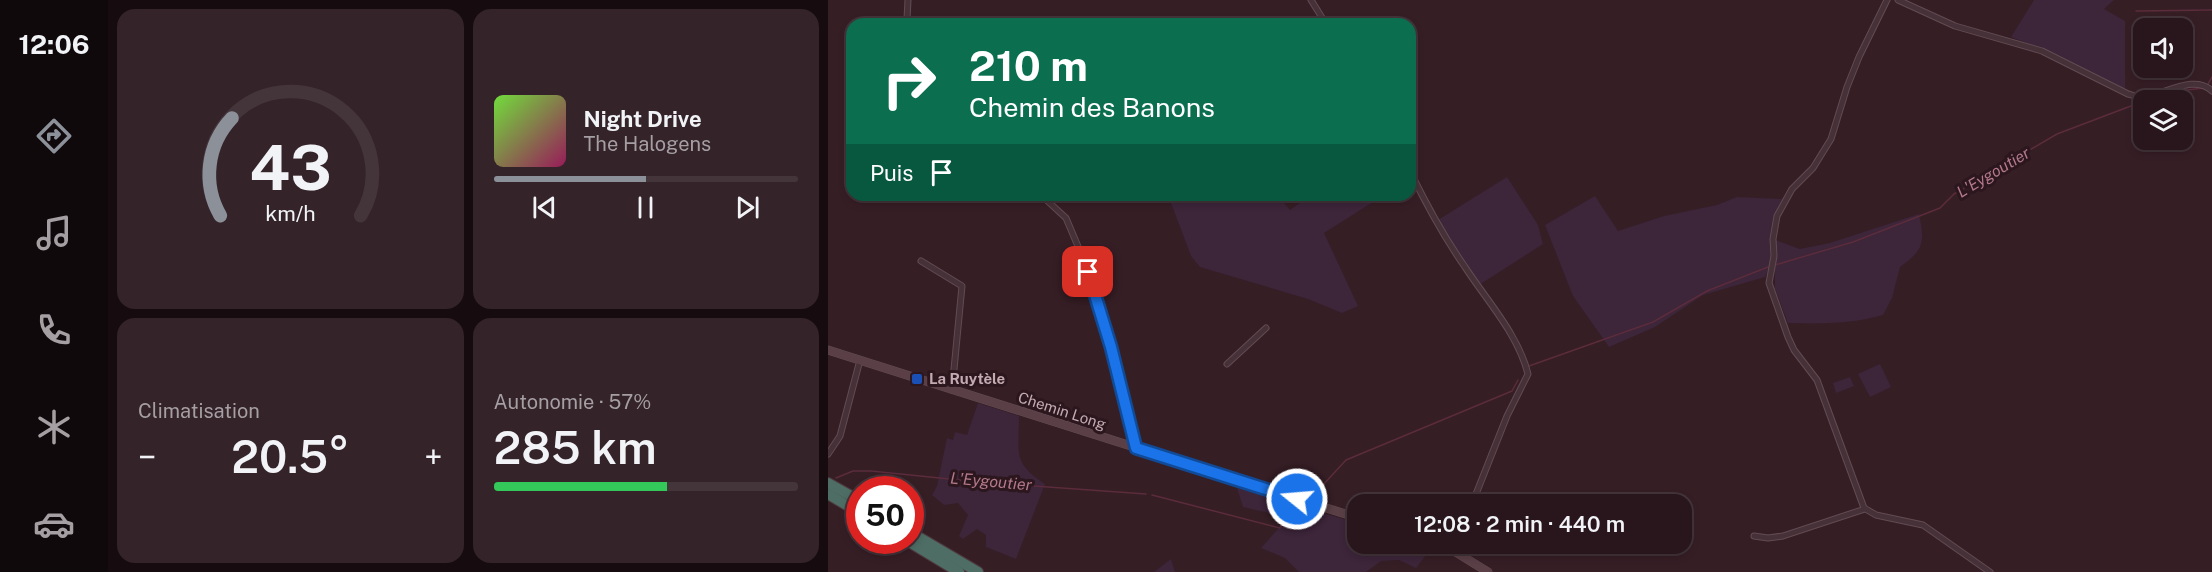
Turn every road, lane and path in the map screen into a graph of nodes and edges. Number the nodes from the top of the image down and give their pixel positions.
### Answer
1 (908, 0) edge
2 (1311, 0) edge
3 (1887, 0) edge
4 (1898, 0) edge
5 (907, 18) edge
6 (1322, 18) edge
7 (2212, 91) edge
8 (1416, 182) edge
9 (1048, 201) edge
10 (921, 261) dead end
11 (1266, 328) dead end
12 (828, 350) edge
13 (860, 360) junction
14 (1227, 364) dead end
15 (952, 390) junction
16 (1136, 448) junction
17 (828, 454) edge
18 (828, 483) edge
19 (846, 493) edge
20 (828, 494) edge
21 (1476, 494) edge
22 (846, 505) edge
23 (1865, 509) junction
24 (1347, 515) edge
25 (1754, 536) dead end
26 (924, 540) edge
27 (924, 551) edge
28 (1464, 554) edge
29 (1480, 569) edge
30 (959, 572) edge
31 (978, 572) edge
32 (1488, 572) edge
33 (1990, 572) edge

1 - 5 street
2 - 6 street
3 - 23 street
4 - 7 street
8 - 21 street
9 - 16 street
10 - 15 street
11 - 14 street
12 - 13 main road, Chemin Long
13 - 15 main road, Chemin Long
13 - 17 street
15 - 16 main road, Chemin Long
16 - 24 main road, Chemin Long
18 - 19 highway
20 - 22 highway
23 - 25 street
23 - 33 street
26 - 31 highway
27 - 30 highway
28 - 29 main road
29 - 32 main road

